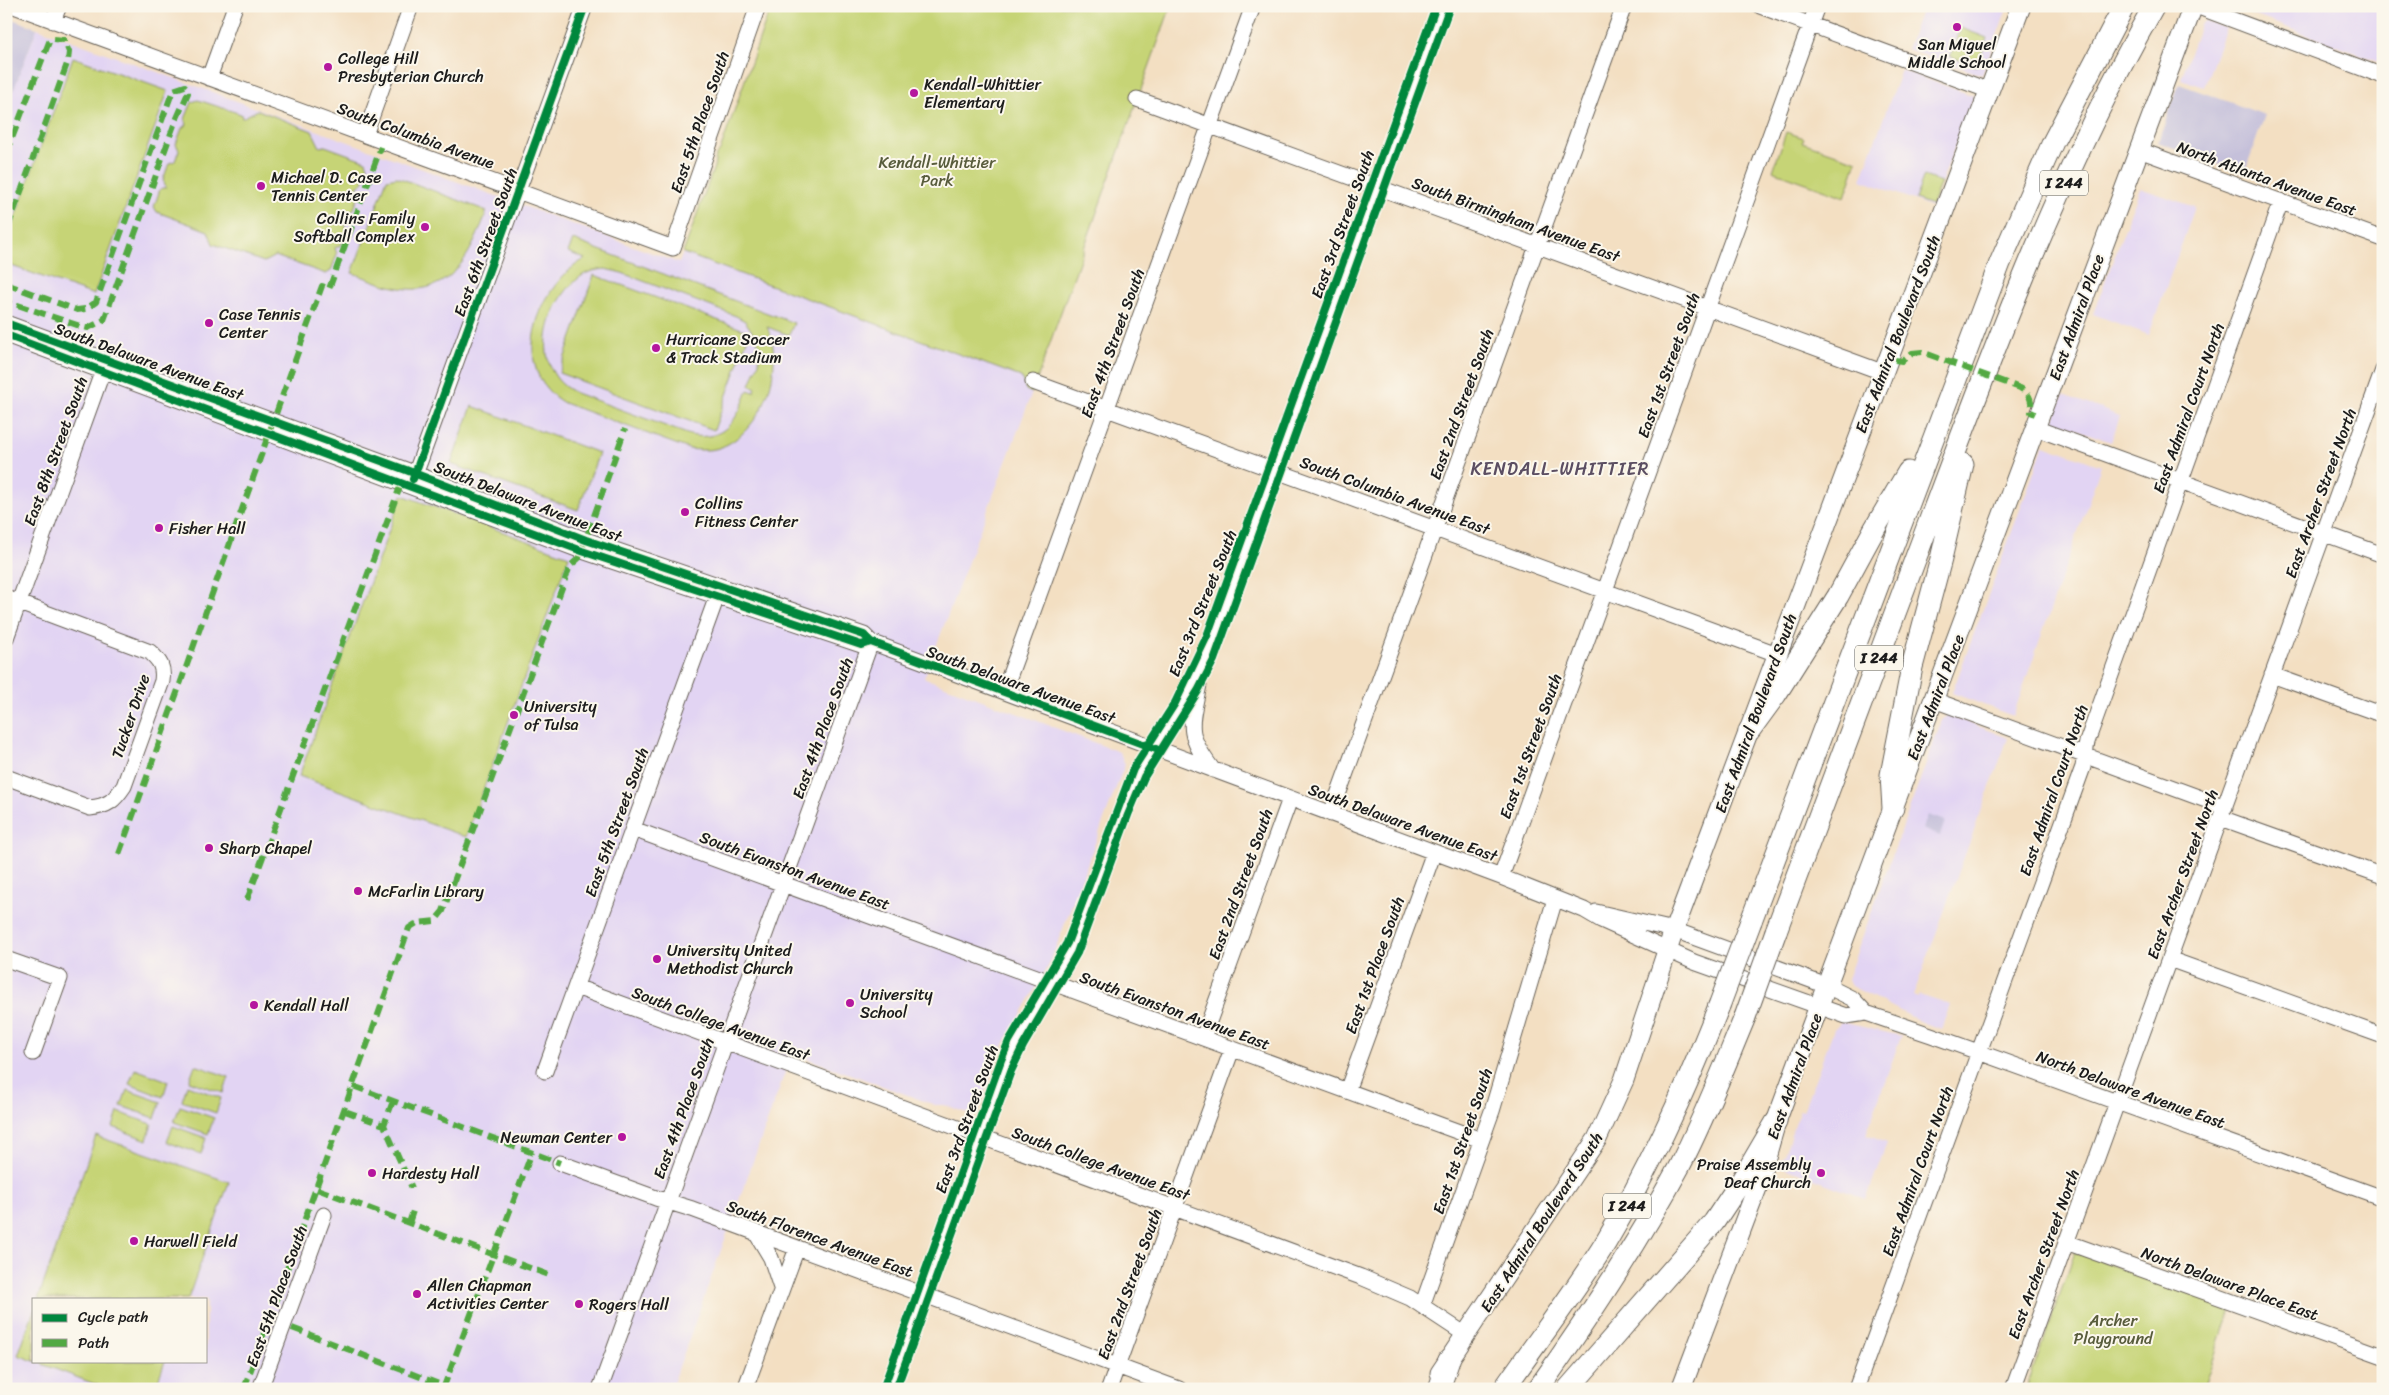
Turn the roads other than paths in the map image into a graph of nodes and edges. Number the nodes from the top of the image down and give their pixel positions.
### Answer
1 (14, 6) edge
2 (59, 6) edge
3 (235, 6) edge
4 (411, 6) edge
5 (585, 6) edge
6 (758, 6) edge
7 (1253, 6) edge
8 (1443, 6) edge
9 (1624, 6) edge
10 (1760, 6) edge
11 (1817, 6) edge
12 (2021, 6) edge
13 (2124, 6) edge
14 (2154, 6) edge
15 (2195, 6) edge
16 (53, 21) junction
17 (1810, 25) junction
18 (2383, 76) edge
19 (209, 78) junction
20 (1990, 91) junction
21 (1137, 99) dead end
22 (1210, 126) junction
23 (365, 136) junction
24 (2139, 150) junction
25 (1377, 187) junction
26 (518, 191) junction
27 (2281, 202) junction
28 (2383, 239) edge
29 (1537, 245) junction
30 (673, 248) joint
31 (1708, 309) junction
32 (6, 322) edge
33 (6, 335) edge
34 (105, 366) junction
35 (2383, 370) edge
36 (1882, 372) junction
37 (1033, 382) dead end
38 (1981, 384) junction
39 (2377, 404) edge
40 (1107, 409) junction
41 (1938, 423) junction
42 (2035, 428) junction
43 (1275, 470) junction
44 (413, 480) junction
45 (2180, 482) junction
46 (1435, 528) junction
47 (2324, 534) junction
48 (2383, 555) edge
49 (719, 591) junction
50 (1604, 591) junction
51 (13, 601) edge
52 (6, 638) edge
53 (871, 642) junction
54 (1777, 654) junction
55 (1205, 660) junction
56 (2272, 675) junction
57 (1004, 691) junction
58 (1934, 700) junction
59 (2383, 715) edge
60 (1749, 731) junction
61 (1154, 749) junction
62 (2085, 755) junction
63 (1214, 770) junction
64 (6, 777) edge
65 (1290, 799) junction
66 (1893, 808) junction
67 (2223, 812) junction
68 (1331, 814) junction
69 (633, 829) junction
70 (1434, 852) junction
71 (2383, 876) edge
72 (1501, 877) junction
73 (784, 884) junction
74 (1555, 899) junction
75 (1584, 910) junction
76 (1674, 930) junction
77 (1667, 950) junction
78 (6, 959) edge
79 (2169, 959) junction
80 (1052, 983) junction
81 (1827, 986) junction
82 (576, 987) junction
83 (1819, 1007) junction
84 (1866, 1013) junction
85 (2383, 1036) edge
86 (1203, 1038) junction
87 (725, 1043) junction
88 (1232, 1049) junction
89 (1978, 1052) junction
90 (33, 1053) dead end
91 (545, 1071) dead end
92 (1348, 1091) junction
93 (2117, 1102) junction
94 (1776, 1122) junction
95 (980, 1137) junction
96 (1481, 1140) junction
97 (560, 1163) dead end
98 (2383, 1198) edge
99 (668, 1202) junction
100 (1174, 1208) junction
101 (324, 1215) dead end
102 (756, 1233) junction
103 (2066, 1242) junction
104 (797, 1248) junction
105 (782, 1288) junction
106 (923, 1295) junction
107 (1422, 1306) junction
108 (1466, 1335) junction
109 (2383, 1356) edge
110 (1449, 1360) junction
111 (1118, 1366) junction
112 (260, 1389) edge
113 (600, 1389) edge
114 (745, 1389) edge
115 (889, 1389) edge
116 (1109, 1389) edge
117 (1180, 1389) edge
118 (1430, 1389) edge
119 (1440, 1389) edge
120 (1504, 1389) edge
121 (1538, 1389) edge
122 (1568, 1389) edge
123 (1682, 1389) edge
124 (1856, 1389) edge
125 (2013, 1389) edge

1 - 16 street
2 - 16 street
3 - 19 street
4 - 23 street
5 - 26 street, East 6th Street South
6 - 30 street, East 5th Place South
7 - 22 street, East 4th Street South
8 - 25 street, East 3rd Street South
9 - 29 street, East 2nd Street South
10 - 17 street
11 - 17 street, East 1st Street South
12 - 20 main road, East Admiral Boulevard South
13 - 41 highway, I 244
14 - 38 highway, I 244
15 - 18 street
15 - 24 main road, East Admiral Place
16 - 19 street, South Columbia Avenue
17 - 20 street
17 - 31 street, East 1st Street South
19 - 23 street, South Columbia Avenue
20 - 36 main road, East Admiral Boulevard South
21 - 22 street, South Birmingham Avenue East
22 - 25 street, South Birmingham Avenue East
22 - 40 street, East 4th Street South
23 - 26 street, South Columbia Avenue
24 - 27 street, North Atlanta Avenue East
24 - 42 main road, East Admiral Place
25 - 29 street, South Birmingham Avenue East
25 - 43 street, East 3rd Street South
26 - 30 street, South Columbia Avenue
26 - 44 street, East 6th Street South
27 - 28 street, North Atlanta Avenue East
27 - 45 street, East Admiral Court North
29 - 31 street, South Birmingham Avenue East
29 - 46 street, East 2nd Street South
31 - 36 street, South Birmingham Avenue East
31 - 50 street, East 1st Street South
32 - 34 street, South Delaware Avenue East
33 - 34 street, South Delaware Avenue East
34 - 44 street, South Delaware Avenue East
34 - 51 street, East 8th Street South
35 - 39 street, East Archer Street North
36 - 54 main road, East Admiral Boulevard South
37 - 40 street, South Columbia Avenue East
38 - 66 highway
38 - 121 highway, I 244, bridge
39 - 47 street, East Archer Street North
40 - 43 street, South Columbia Avenue East
40 - 57 street, East 4th Street South
41 - 60 highway
41 - 120 highway, I 244, bridge
42 - 45 street
42 - 58 main road, East Admiral Place
43 - 46 street, South Columbia Avenue East
43 - 55 street, East 3rd Street South
44 - 49 street, South Delaware Avenue East
45 - 47 street
45 - 62 street, East Admiral Court North
46 - 50 street, South Columbia Avenue East
46 - 68 street, East 2nd Street South
47 - 48 street
47 - 56 street, East Archer Street North
49 - 53 street, South Delaware Avenue East
49 - 69 street, East 5th Street South
50 - 54 street
50 - 72 street, East 1st Street South
51 - 52 street, East 8th Street South
51 - 64 street, Tucker Drive
53 - 57 street, South Delaware Avenue East
53 - 73 street, East 4th Place South
54 - 60 main road, East Admiral Boulevard South
55 - 61 street, East 3rd Street South
55 - 63 street
56 - 59 street
56 - 67 street, East Archer Street North
57 - 61 street, South Delaware Avenue East
58 - 62 street
58 - 66 main road, East Admiral Place
60 - 76 main road, East Admiral Boulevard South
61 - 63 street, South Delaware Avenue East
61 - 80 street, East 3rd Street South
62 - 67 street
62 - 89 street, East Admiral Court North
63 - 65 street, South Delaware Avenue East
65 - 68 street, South Delaware Avenue East
65 - 86 street, East 2nd Street South
66 - 81 main road, East Admiral Place
67 - 71 street
67 - 79 street, East Archer Street North
68 - 70 street, South Delaware Avenue East
69 - 73 street, South Evanston Avenue East
69 - 82 street, East 5th Street South
70 - 72 street, South Delaware Avenue East
70 - 92 street, East 1st Place South
72 - 74 street, South Delaware Avenue East
73 - 80 street, South Evanston Avenue East
73 - 87 street, East 4th Place South
74 - 75 street, South Delaware Avenue East
74 - 96 street, East 1st Street South
75 - 76 street, South Delaware Avenue East
75 - 77 street, South Delaware Avenue East
76 - 77 main road, East Admiral Boulevard South
76 - 81 street, North Delaware Avenue East
77 - 83 street, North Delaware Avenue East
77 - 108 main road, East Admiral Boulevard South
78 - 90 street
79 - 85 street
79 - 93 street, East Archer Street North
80 - 86 street, South Evanston Avenue East
80 - 95 street, East 3rd Street South
81 - 83 main road, East Admiral Place
81 - 84 street, North Delaware Avenue East
82 - 87 street, South College Avenue East
82 - 91 street, East 5th Street South
83 - 84 street, North Delaware Avenue East
83 - 94 main road, East Admiral Place
84 - 89 street, North Delaware Avenue East
86 - 88 street, South Evanston Avenue East
87 - 95 street, South College Avenue East
87 - 99 street, East 4th Place South
88 - 92 street, South Evanston Avenue East
88 - 100 street, East 2nd Street South
89 - 93 street, North Delaware Avenue East
89 - 124 street, East Admiral Court North
92 - 96 street, South Evanston Avenue East
93 - 98 street, North Delaware Avenue East
93 - 103 street, East Archer Street North
94 - 122 highway
94 - 123 main road, East Admiral Place
95 - 100 street, South College Avenue East
95 - 106 street, East 3rd Street South
96 - 107 street, East 1st Street South
97 - 99 street, South Florence Avenue East
99 - 102 street, South Florence Avenue East
99 - 113 street, East 4th Place South
100 - 107 street, South College Avenue East
100 - 111 street, East 2nd Street South
101 - 112 street, East 5th Place South
102 - 104 street, South Florence Avenue East
102 - 105 street
103 - 109 street, North Delaware Place East
103 - 125 street, East Archer Street North
104 - 105 street
104 - 106 street, South Florence Avenue East
105 - 114 street
106 - 111 street, South Florence Avenue East
106 - 115 street, East 3rd Street South
107 - 108 street, South College Avenue East
108 - 110 main road, East Admiral Boulevard South
110 - 118 main road, East Admiral Boulevard South
110 - 119 highway
111 - 116 street, East 2nd Street South
111 - 117 street, South Florence Avenue East

